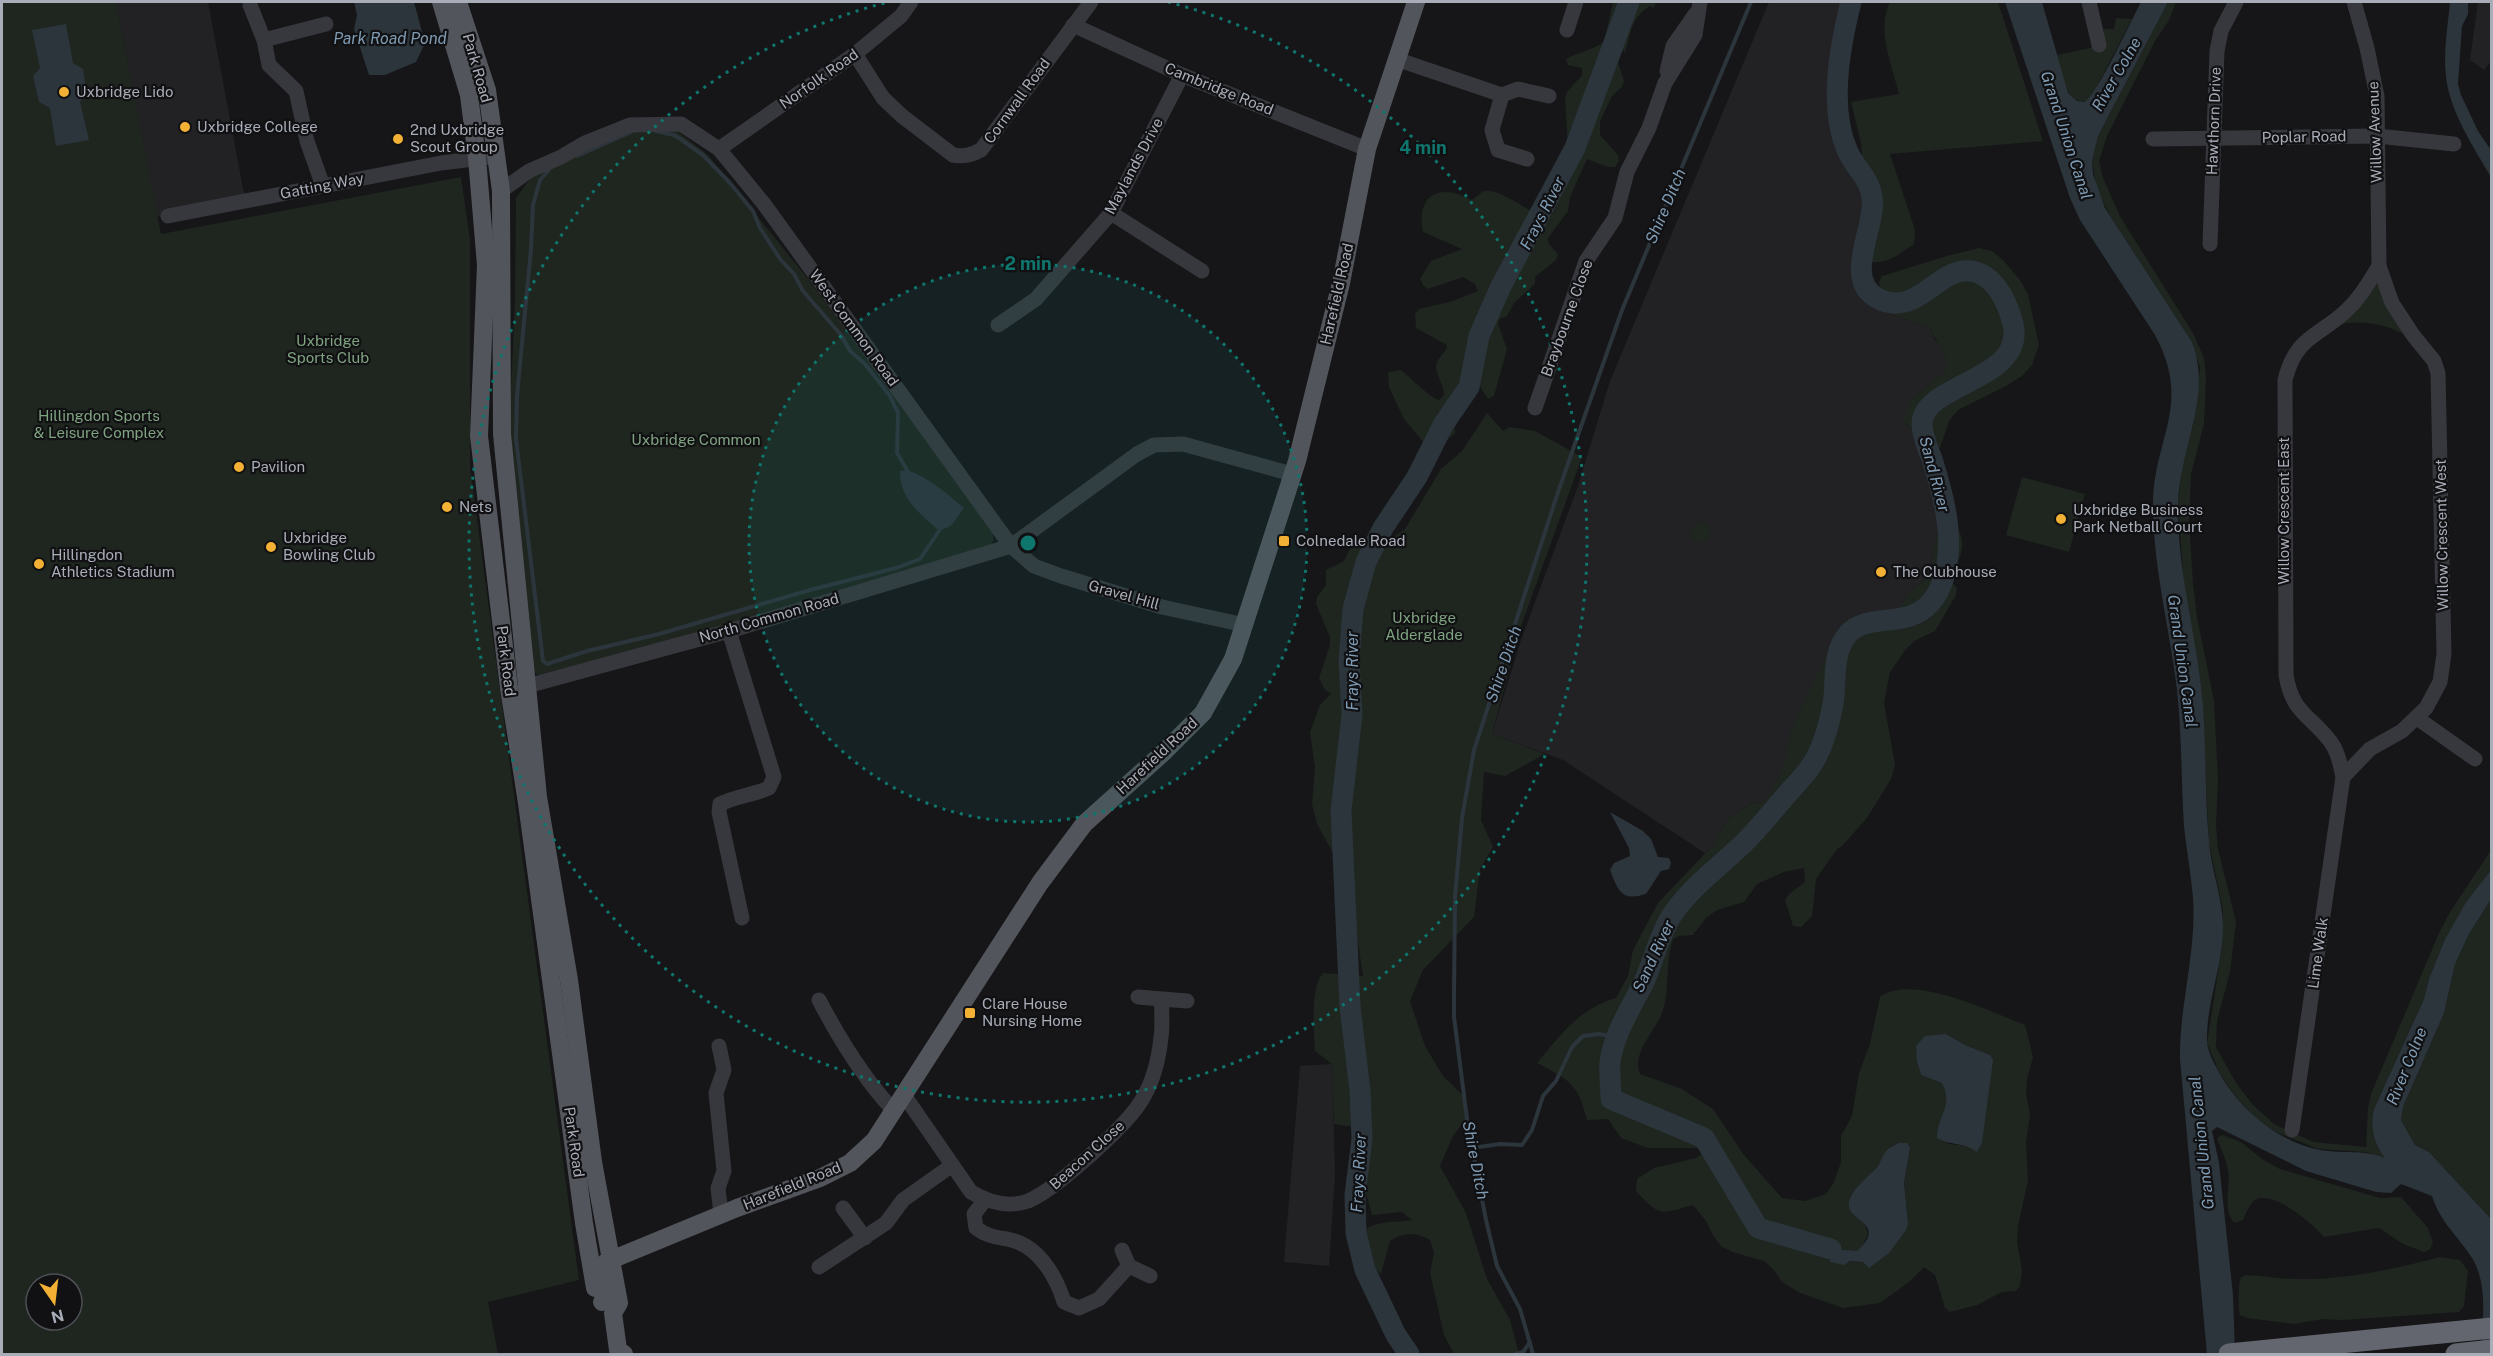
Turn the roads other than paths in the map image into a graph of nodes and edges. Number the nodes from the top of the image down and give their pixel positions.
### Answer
1 (441, 2) edge
2 (458, 2) edge
3 (912, 2) edge
4 (1091, 2) edge
5 (1416, 2) edge
6 (1576, 2) edge
7 (2089, 2) edge
8 (2235, 2) edge
9 (2354, 2) edge
10 (250, 5) dead end
11 (1699, 6) edge
12 (326, 24) dead end
13 (1073, 25) junction
14 (1567, 30) dead end
15 (264, 40) junction
16 (2099, 45) dead end
17 (855, 54) junction
18 (1396, 59) junction
19 (1182, 75) junction
20 (1502, 95) junction
21 (1549, 96) dead end
22 (2377, 136) junction
23 (2213, 138) junction
24 (2153, 139) dead end
25 (2454, 144) dead end
26 (719, 148) junction
27 (1367, 149) junction
28 (477, 158) junction
29 (497, 159) junction
30 (1527, 159) dead end
31 (525, 173) junction
32 (323, 186) junction
33 (501, 191) junction
34 (1111, 213) junction
35 (168, 216) dead end
36 (2210, 244) dead end
37 (2379, 266) junction
38 (1202, 271) dead end
39 (998, 325) dead end
40 (1535, 408) dead end
41 (1292, 474) junction
42 (1011, 546) junction
43 (1245, 625) junction
44 (729, 631) junction
45 (527, 686) junction
46 (2417, 718) junction
47 (2475, 759) dead end
48 (2343, 777) junction
49 (742, 918) dead end
50 (1138, 997) dead end
51 (819, 1000) dead end
52 (1162, 1000) junction
53 (1187, 1001) dead end
54 (718, 1046) dead end
55 (904, 1095) junction
56 (894, 1111) junction
57 (2292, 1130) dead end
58 (951, 1166) junction
59 (985, 1200) junction
60 (843, 1208) dead end
61 (721, 1214) junction
62 (865, 1238) junction
63 (1122, 1250) dead end
64 (610, 1260) junction
65 (1129, 1266) junction
66 (819, 1267) dead end
67 (1150, 1276) dead end
68 (607, 1308) junction
69 (2482, 1329) edge
70 (618, 1353) edge
71 (2229, 1354) edge

1 - 28 main road, Park Road
2 - 29 main road, Park Road
3 - 17 street, Norfolk Road
4 - 13 street, Cornwall Road
5 - 18 main road, Harefield Road
6 - 14 street
7 - 16 street
8 - 23 street, Hawthorn Drive
9 - 22 street, Willow Avenue
10 - 15 street
11 - 40 street, Braybourne Close
12 - 15 street
13 - 17 street, Cornwall Road
13 - 19 street, Cambridge Road
15 - 32 street
17 - 26 street, Norfolk Road
18 - 20 street
18 - 27 main road, Harefield Road
19 - 27 street, Cambridge Road
19 - 34 street, Maylands Drive
20 - 21 street
20 - 30 street
22 - 23 street, Poplar Road
22 - 25 street, Poplar Road
22 - 37 street, Willow Avenue
23 - 24 street, Poplar Road
23 - 36 street, Hawthorn Drive
26 - 31 street, West Common Road
26 - 42 street, West Common Road
27 - 41 main road, Harefield Road
28 - 29 street, Gatting Way
28 - 32 street, Gatting Way
28 - 68 main road, Park Road
29 - 31 street
29 - 33 main road, Park Road
31 - 33 street
32 - 35 street, Gatting Way
33 - 45 main road, Park Road
34 - 38 street
34 - 39 street, Maylands Drive
37 - 46 street, Willow Crescent West
37 - 48 street, Willow Crescent East
41 - 42 street
41 - 43 main road, Harefield Road
42 - 43 street, Gravel Hill
42 - 44 street, North Common Road
43 - 55 main road, Harefield Road
44 - 45 street, North Common Road
44 - 49 street
45 - 64 main road, Park Road
46 - 47 street
46 - 48 street, Willow Crescent West
48 - 57 street, Lime Walk
50 - 52 street
51 - 56 street
52 - 53 street
52 - 59 street, Beacon Close
54 - 61 street
55 - 56 main road, Harefield Road
55 - 58 street
56 - 61 main road, Harefield Road
58 - 59 street
58 - 62 street
59 - 65 street
60 - 62 street
61 - 64 main road, Harefield Road
62 - 66 street
63 - 65 street
64 - 68 main road, Park Road
65 - 67 street
68 - 70 main road, Park Road
69 - 71 highway

